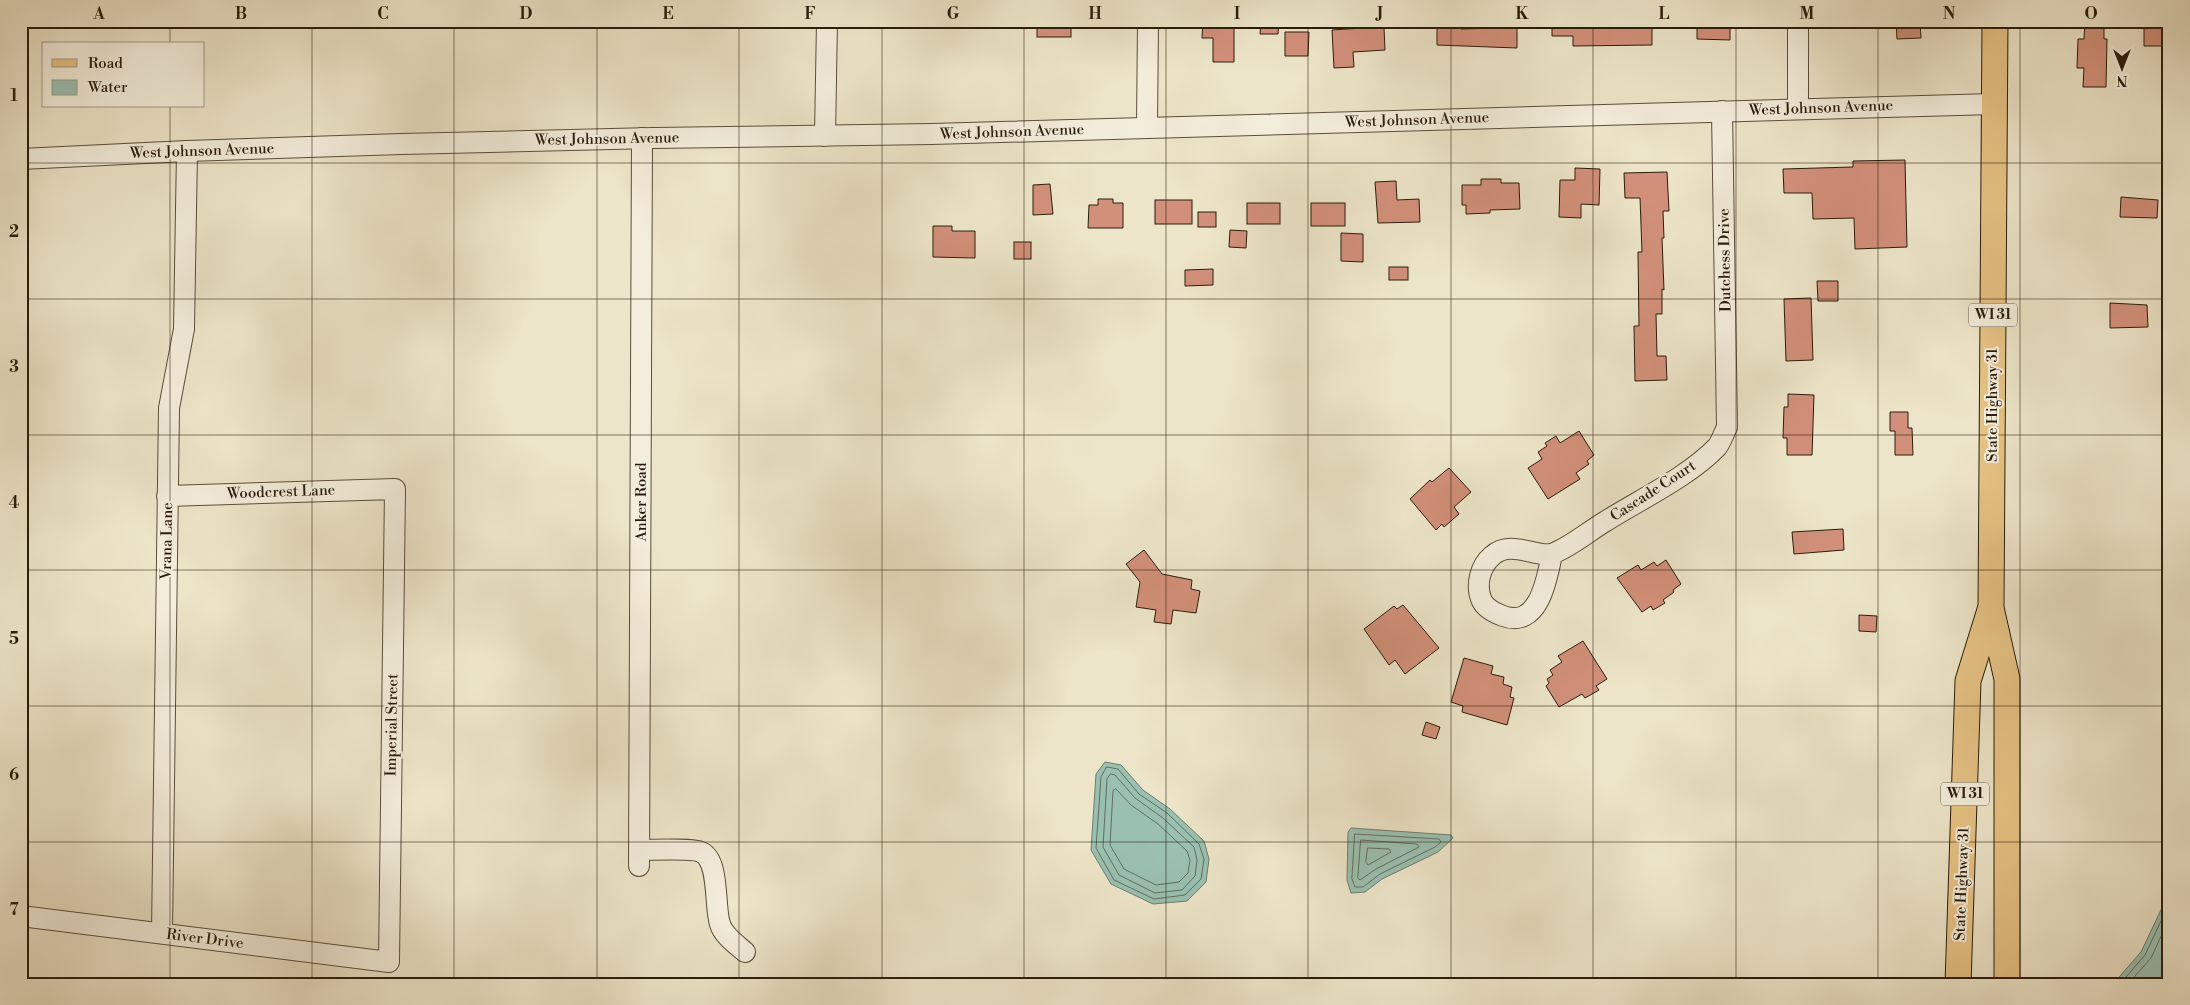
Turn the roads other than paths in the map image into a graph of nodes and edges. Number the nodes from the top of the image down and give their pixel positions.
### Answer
1 (827, 21) edge
2 (1148, 21) edge
3 (1798, 21) edge
4 (1995, 21) edge
5 (1994, 104) junction
6 (1798, 108) junction
7 (1722, 111) junction
8 (1147, 127) junction
9 (825, 136) junction
10 (642, 138) junction
11 (187, 151) junction
12 (25, 159) edge
13 (1728, 408) joint
14 (395, 489) joint
15 (167, 496) junction
16 (1552, 554) dead end
17 (1991, 608) junction
18 (21, 916) edge
19 (162, 933) junction
20 (745, 952) dead end
21 (389, 962) joint
22 (1958, 984) edge
23 (2007, 984) edge

1 - 9 street
2 - 8 street
3 - 6 street
4 - 5 main road, State Highway 31 / WI 31
5 - 6 street, West Johnson Avenue
5 - 17 main road, State Highway 31 / WI 31
6 - 7 street, West Johnson Avenue
7 - 8 street, West Johnson Avenue
7 - 13 street, Dutchess Drive
8 - 9 street, West Johnson Avenue
9 - 10 street, West Johnson Avenue
10 - 11 street, West Johnson Avenue
10 - 20 street, Anker Road
11 - 12 street, West Johnson Avenue
11 - 15 street, Vrana Lane
13 - 16 street, Cascade Court
14 - 15 street, Woodcrest Lane
14 - 21 street, Imperial Street
15 - 19 street, Vrana Lane
17 - 22 main road, State Highway 31 / WI 31
17 - 23 main road, State Highway 31 / WI 31
18 - 19 street, River Drive
19 - 21 street, River Drive

